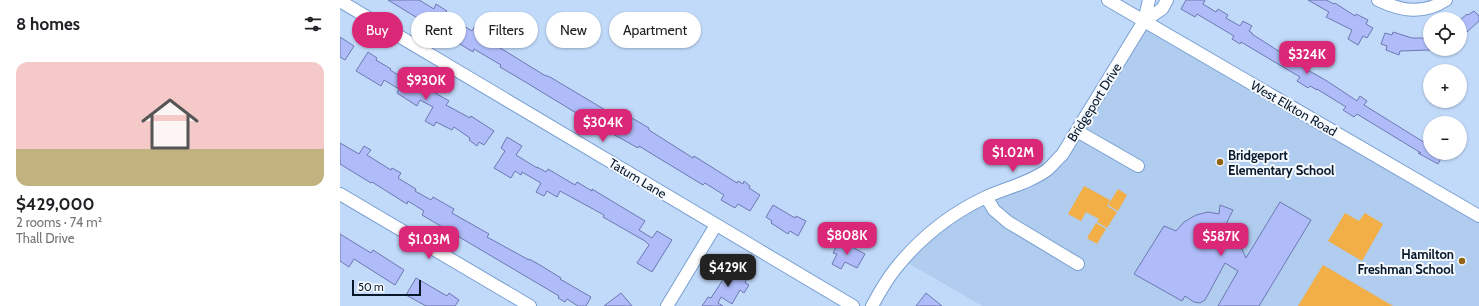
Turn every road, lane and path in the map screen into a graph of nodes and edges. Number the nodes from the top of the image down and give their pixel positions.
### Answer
1 (1108, 0) edge
2 (1149, 0) edge
3 (1167, 0) edge
4 (1378, 0) edge
5 (1446, 0) edge
6 (340, 1) edge
7 (1144, 22) junction
8 (1077, 131) junction
9 (1138, 166) dead end
10 (340, 194) edge
11 (986, 197) junction
12 (1479, 216) edge
13 (716, 225) junction
14 (1078, 264) dead end
15 (530, 306) edge
16 (667, 306) edge
17 (853, 306) edge
18 (872, 306) edge

1 - 7 street, West Elkton Road
2 - 7 street
3 - 7 street
4 - 5 street
6 - 13 street, Tatum Lane
7 - 8 street, Bridgeport Drive
7 - 12 street, West Elkton Road
8 - 9 street
8 - 11 street, Bridgeport Drive
10 - 15 street
11 - 14 street
11 - 18 street, Bridgeport Drive
13 - 16 street
13 - 17 street, Tatum Lane

